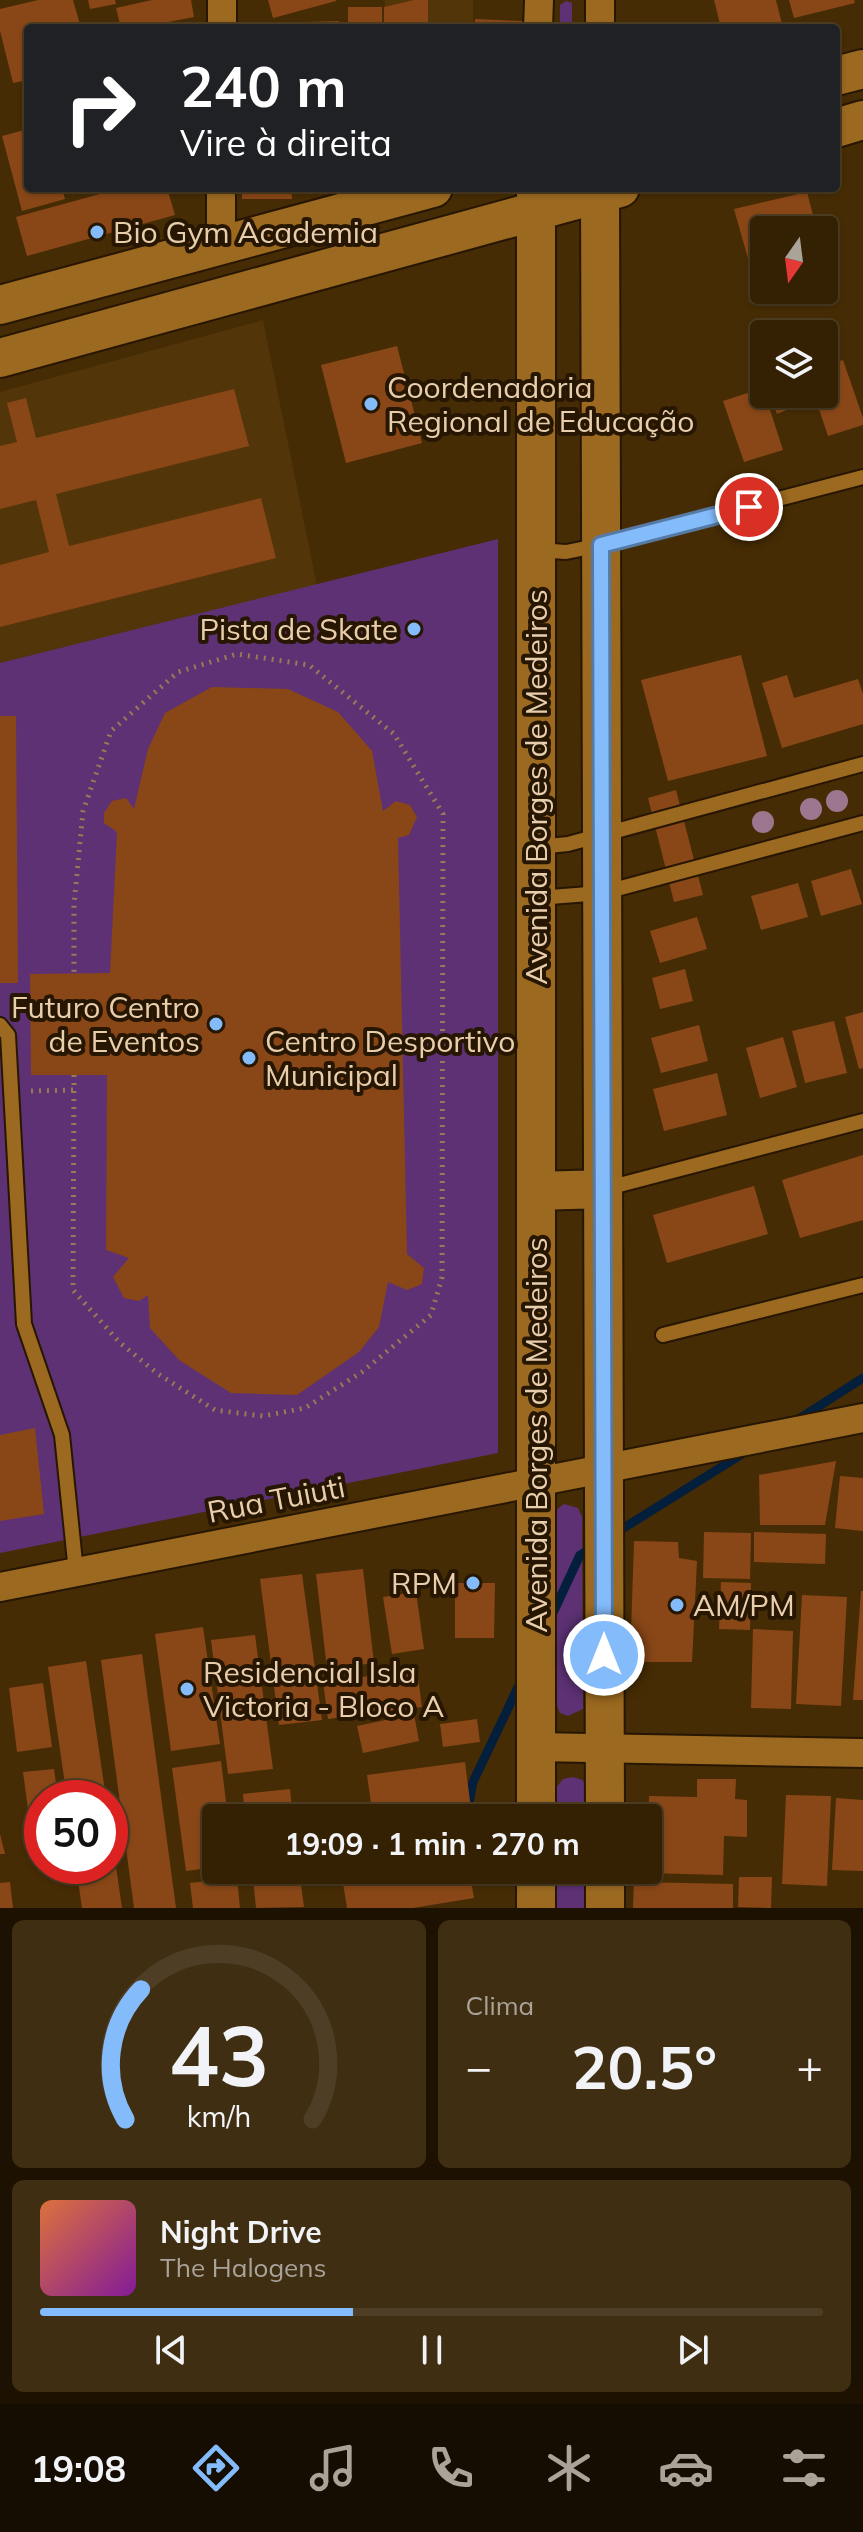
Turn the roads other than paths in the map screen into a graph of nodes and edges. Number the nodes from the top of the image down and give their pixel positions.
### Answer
1 (222, 0) edge
2 (539, 0) edge
3 (600, 0) edge
4 (222, 24) edge
5 (538, 24) edge
6 (600, 24) edge
7 (863, 69) edge
8 (840, 75) edge
9 (863, 120) edge
10 (840, 127) edge
11 (221, 192) edge
12 (418, 192) edge
13 (593, 192) edge
14 (607, 192) edge
15 (536, 200) edge
16 (221, 245) junction
17 (0, 305) edge
18 (0, 358) edge
19 (863, 477) edge
20 (601, 545) junction
21 (536, 550) junction
22 (863, 764) edge
23 (863, 823) edge
24 (601, 836) junction
25 (536, 848) junction
26 (602, 893) junction
27 (536, 898) junction
28 (0, 1025) edge
29 (863, 1121) edge
30 (603, 1189) junction
31 (536, 1191) junction
32 (863, 1285) edge
33 (663, 1335) dead end
34 (863, 1418) edge
35 (604, 1469) junction
36 (551, 1480) junction
37 (76, 1572) junction
38 (0, 1587) edge
39 (536, 1747) junction
40 (604, 1748) junction
41 (863, 1753) edge
42 (536, 1804) edge
43 (605, 1804) edge
44 (536, 1884) edge
45 (605, 1884) edge
46 (536, 1908) edge
47 (605, 1908) edge

1 - 4 street
2 - 5 street
3 - 6 street
7 - 8 main road
9 - 10 main road
11 - 16 street
12 - 16 main road
13 - 15 main road
14 - 20 main road
15 - 18 main road
15 - 21 main road, Avenida Borges de Medeiros
16 - 17 main road
19 - 20 lane
20 - 21 lane
20 - 24 main road
21 - 25 main road, Avenida Borges de Medeiros
22 - 24 lane
23 - 26 lane
24 - 25 lane
24 - 26 main road
25 - 27 main road, Avenida Borges de Medeiros
26 - 27 lane
26 - 30 main road
27 - 31 main road, Avenida Borges de Medeiros
28 - 37 lane
29 - 30 lane
30 - 31 main road
30 - 35 main road
31 - 36 main road, Avenida Borges de Medeiros
32 - 33 lane
34 - 35 street, Rua Tuiuti
35 - 36 street, Rua Tuiuti
35 - 40 main road
36 - 37 street, Rua Tuiuti
36 - 39 main road, Avenida Borges de Medeiros
37 - 38 street, Rua Tuiuti
39 - 40 street
39 - 42 main road, Avenida Borges de Medeiros
40 - 41 street
40 - 43 main road
44 - 46 main road
45 - 47 main road

